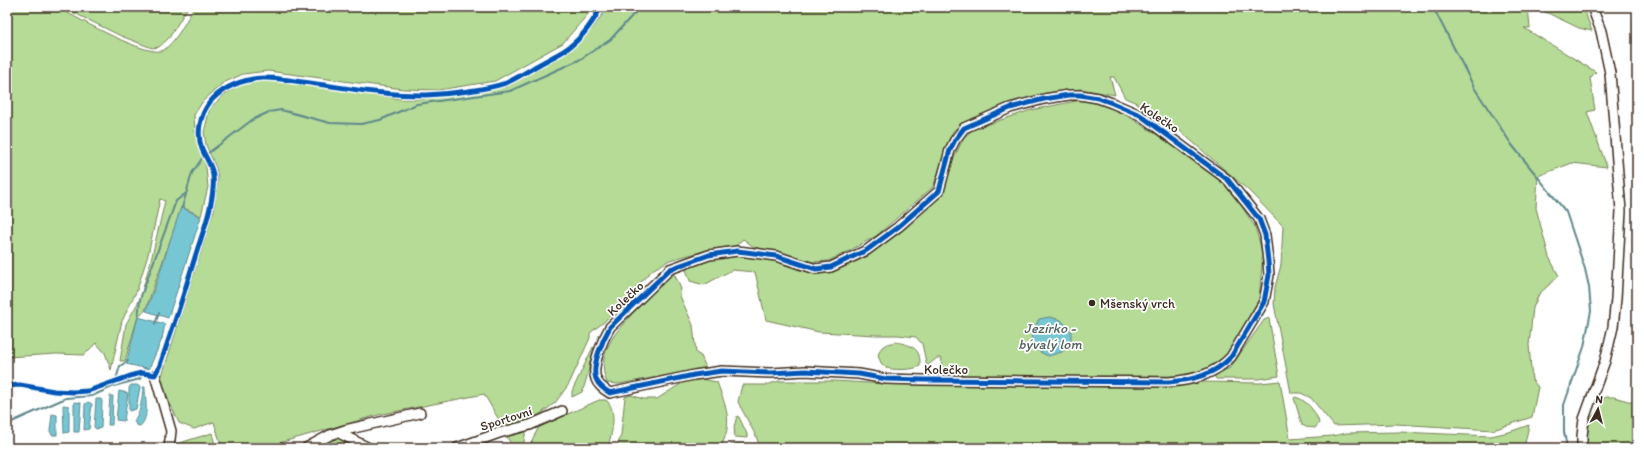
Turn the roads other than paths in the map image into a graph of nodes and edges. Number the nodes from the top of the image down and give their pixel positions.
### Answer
1 (1592, 7) edge
2 (1259, 219) joint
3 (155, 375) dead end
4 (562, 411) dead end
5 (420, 413) dead end
6 (339, 433) junction
7 (170, 448) edge
8 (306, 448) edge
9 (369, 448) edge
10 (457, 448) edge
11 (1582, 448) edge

1 - 11 street
2 - 2 street, Kolečko
3 - 7 street
4 - 10 street, Sportovní
5 - 6 street
6 - 8 street
6 - 9 street

